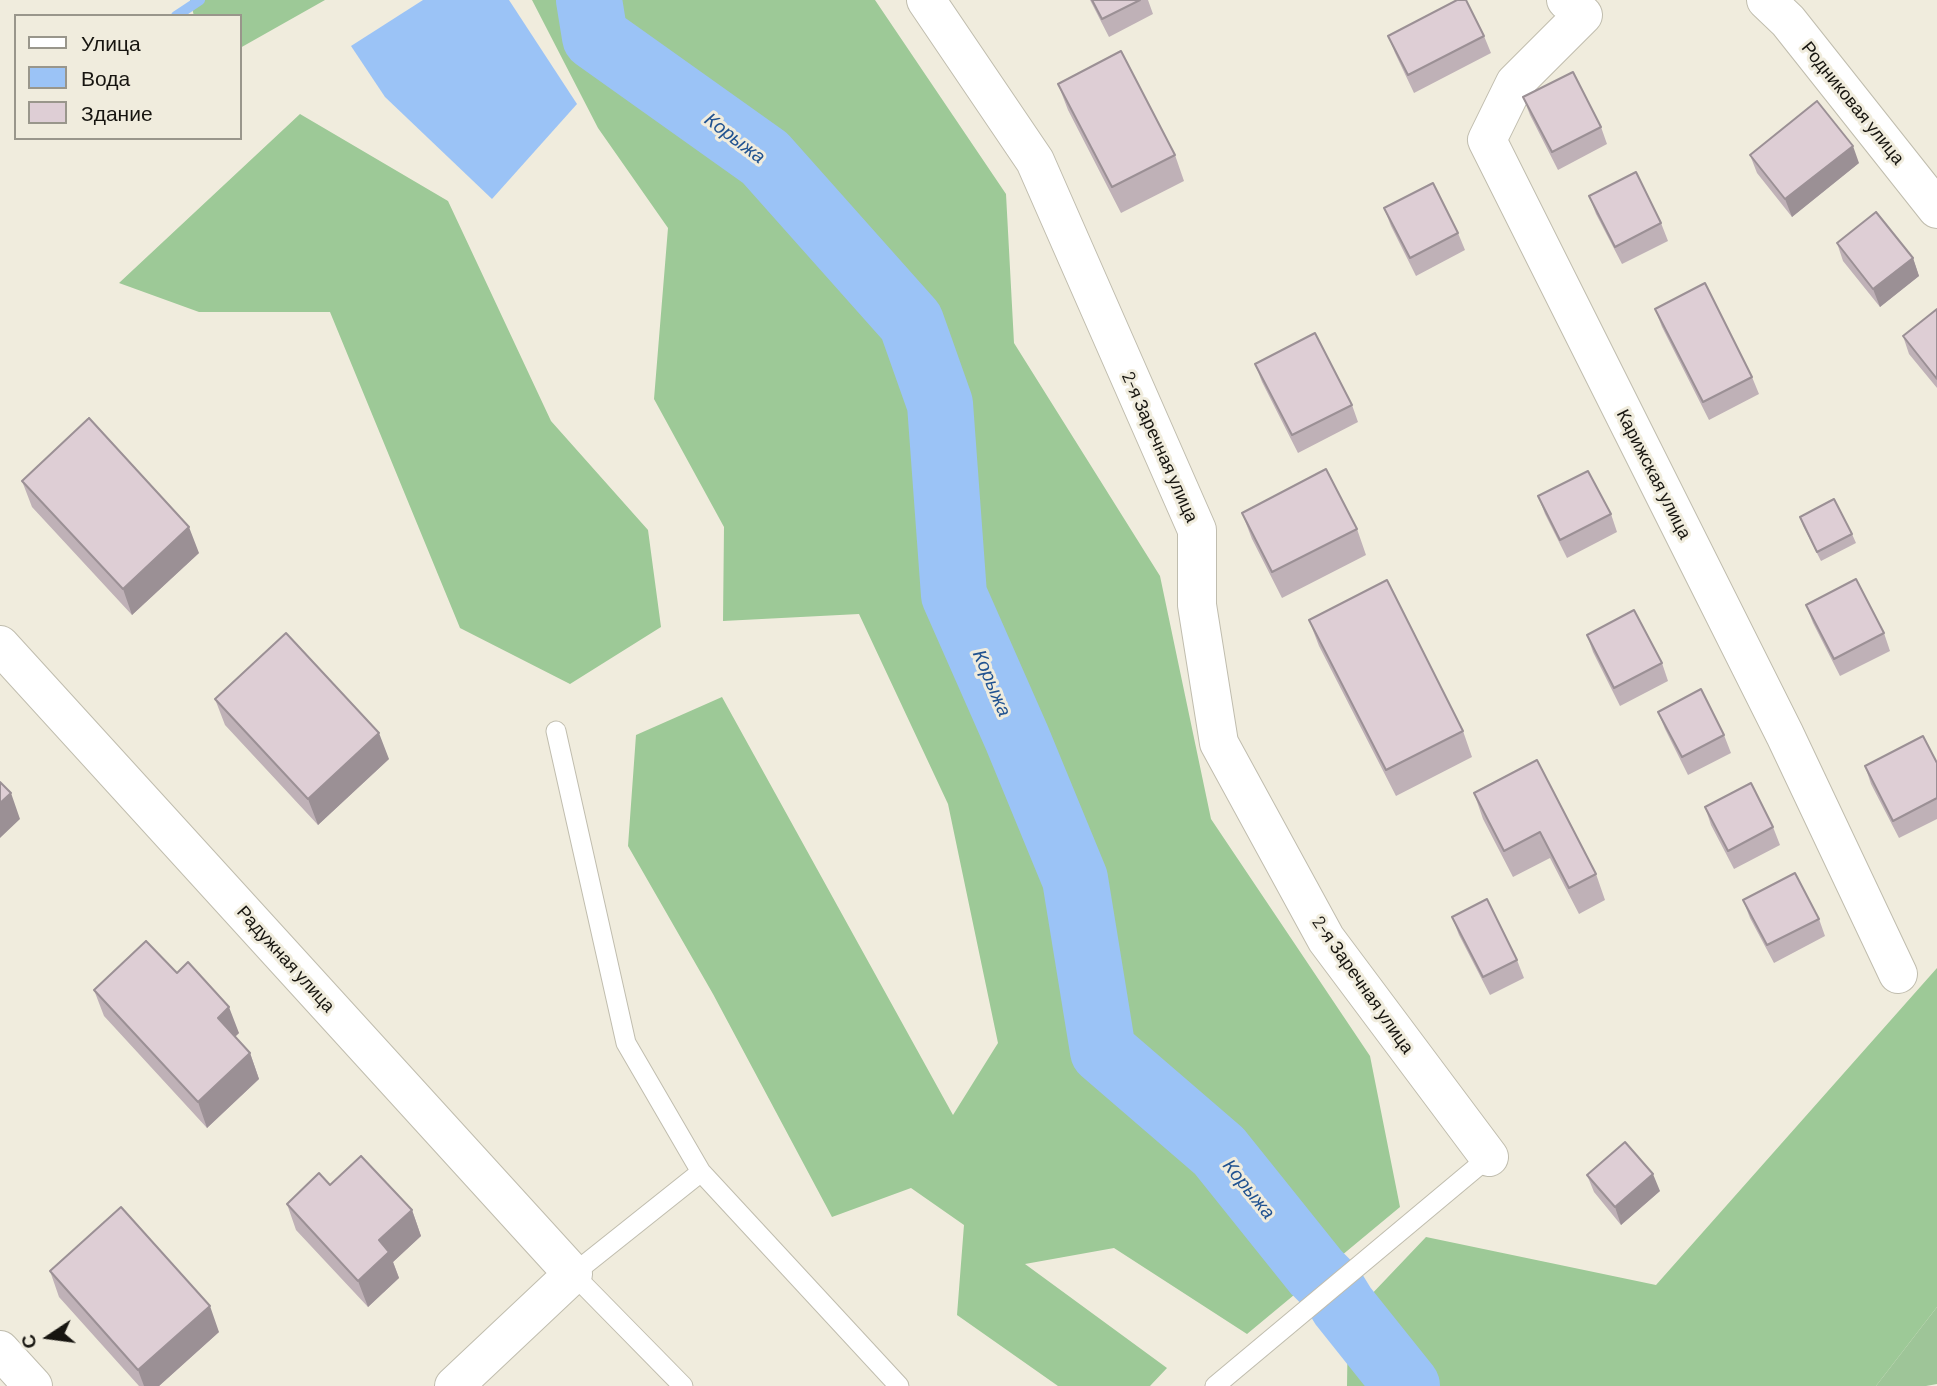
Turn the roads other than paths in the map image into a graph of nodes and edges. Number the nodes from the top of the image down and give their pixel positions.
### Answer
1 (926, 0) edge
2 (1766, 0) edge
3 (1584, 5) edge
4 (1937, 209) edge
5 (0, 645) edge
6 (556, 731) dead end
7 (1898, 974) dead end
8 (1489, 1157) joint
9 (701, 1171) junction
10 (573, 1274) junction
11 (0, 1350) edge
12 (33, 1386) edge
13 (454, 1386) edge
14 (683, 1386) edge
15 (899, 1386) edge
16 (1215, 1386) edge

1 - 8 street, 2-я Заречная улица
2 - 4 street, Родниковая улица
3 - 7 street, Карижская улица
5 - 10 street, Радужная улица
6 - 9 lane
8 - 16 lane
9 - 10 lane
9 - 15 lane
10 - 13 street
10 - 14 lane
11 - 12 street

